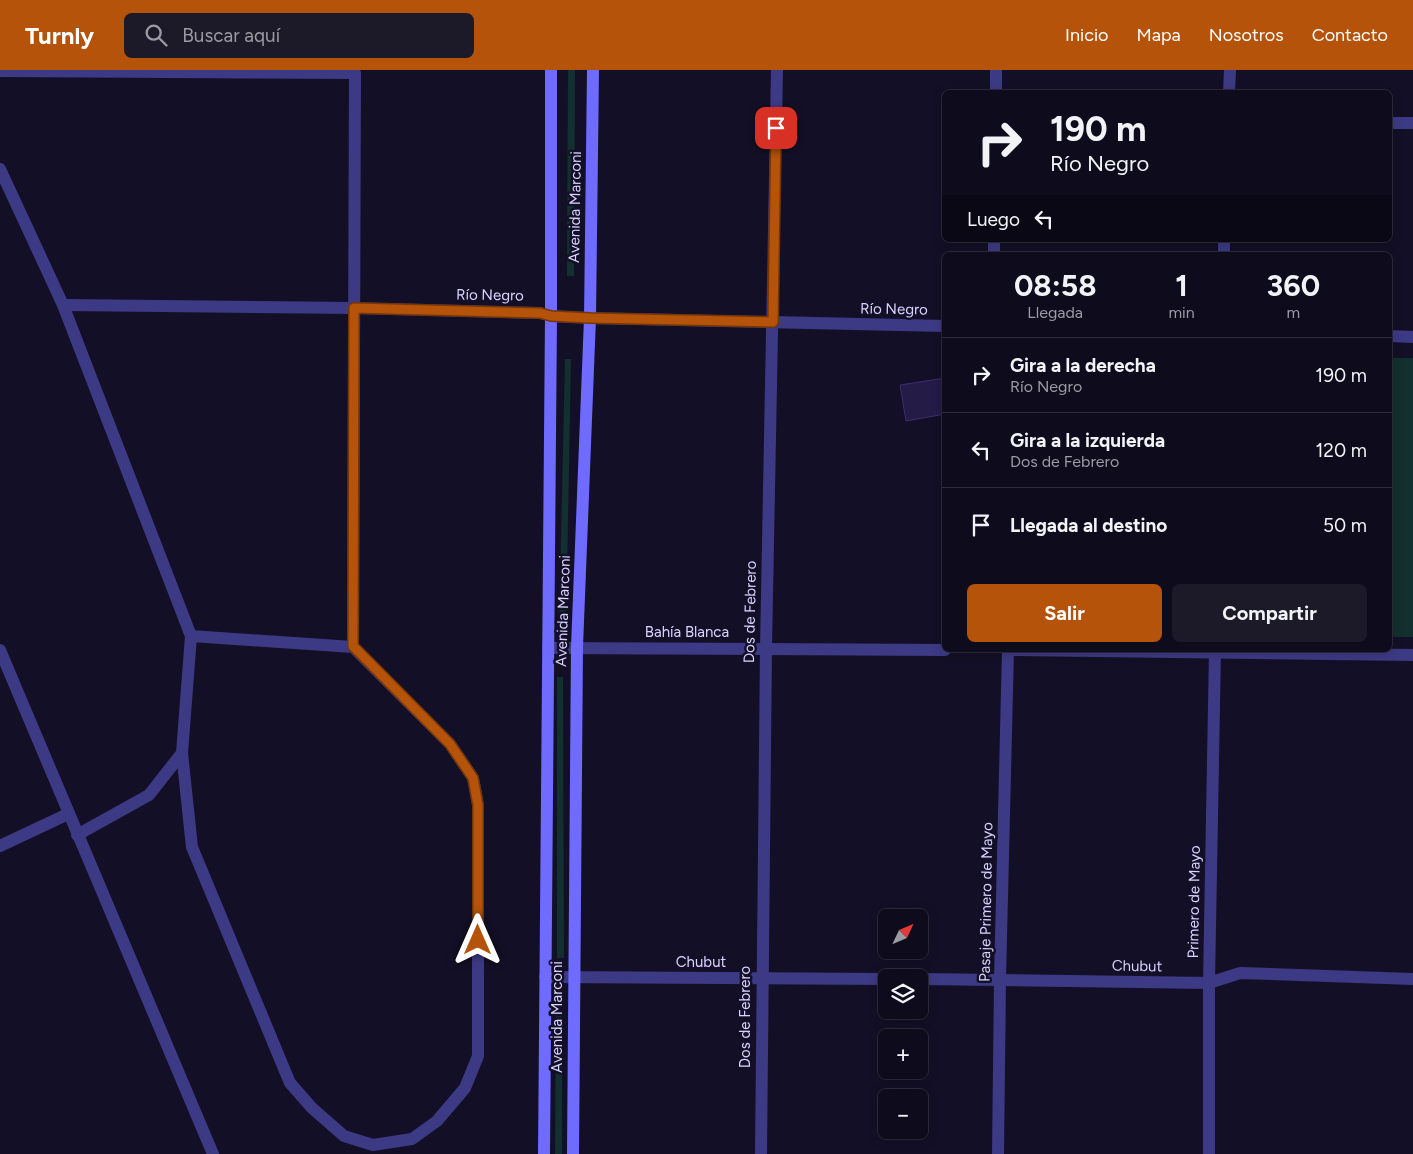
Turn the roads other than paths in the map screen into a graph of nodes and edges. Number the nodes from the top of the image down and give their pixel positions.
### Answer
1 (551, 70) edge
2 (593, 70) edge
3 (777, 70) edge
4 (996, 70) edge
5 (1230, 70) edge
6 (0, 71) edge
7 (357, 72) edge
8 (996, 90) edge
9 (1229, 90) edge
10 (1392, 123) edge
11 (1413, 123) edge
12 (0, 169) edge
13 (63, 305) junction
14 (354, 308) junction
15 (551, 316) junction
16 (590, 318) junction
17 (773, 322) junction
18 (942, 326) edge
19 (1392, 336) edge
20 (1413, 337) edge
21 (191, 636) junction
22 (353, 646) junction
23 (578, 647) junction
24 (548, 648) junction
25 (766, 648) junction
26 (0, 650) edge
27 (942, 650) edge
28 (1009, 652) edge
29 (1215, 652) edge
30 (1413, 655) edge
31 (182, 753) junction
32 (68, 814) junction
33 (77, 835) junction
34 (0, 846) edge
35 (545, 977) junction
36 (574, 977) junction
37 (762, 978) junction
38 (878, 979) edge
39 (928, 979) edge
40 (1000, 979) junction
41 (1413, 979) edge
42 (1209, 983) junction
43 (213, 1154) edge
44 (544, 1154) edge
45 (572, 1154) edge
46 (761, 1154) edge
47 (998, 1154) edge
48 (1209, 1154) edge

1 - 15 main road, Avenida Marconi
2 - 16 main road, Avenida Marconi
3 - 17 street, Dos de Febrero
4 - 8 street
5 - 9 street
6 - 7 street
7 - 14 street
10 - 11 street
12 - 13 street
13 - 14 street, Río Negro
13 - 21 street
14 - 15 street, Río Negro
14 - 22 street
15 - 16 street, Río Negro
15 - 24 main road, Avenida Marconi
16 - 17 street, Río Negro
16 - 23 main road, Avenida Marconi
17 - 18 street, Río Negro
17 - 25 street, Dos de Febrero
19 - 20 street
21 - 22 street
21 - 31 street
22 - 31 street
23 - 24 street, Bahía Blanca
23 - 25 street, Bahía Blanca
23 - 36 main road, Avenida Marconi
24 - 35 main road, Avenida Marconi
25 - 27 street, Bahía Blanca
25 - 37 street, Dos de Febrero
26 - 32 street
28 - 40 street, Pasaje Primero de Mayo
29 - 30 street
29 - 42 street, Primero de Mayo
31 - 33 street
32 - 33 street
32 - 34 street
33 - 43 street
35 - 36 street, Chubut
35 - 44 main road, Avenida Marconi
36 - 37 street, Chubut
36 - 45 main road, Avenida Marconi
37 - 38 street, Chubut
37 - 46 street, Dos de Febrero
39 - 40 street, Chubut
40 - 42 street, Chubut
40 - 47 street, Pasaje Primero de Mayo
41 - 42 street, Chubut
42 - 48 street, Primero de Mayo

